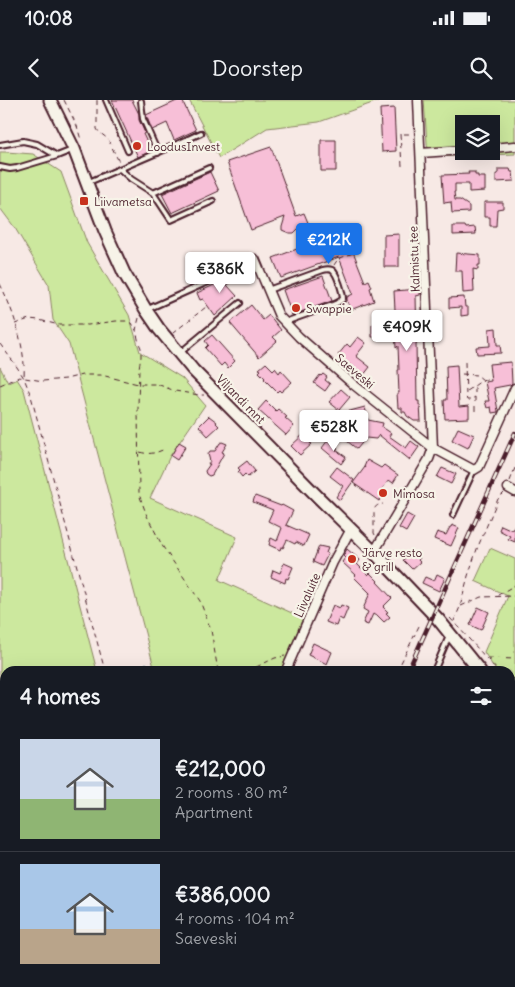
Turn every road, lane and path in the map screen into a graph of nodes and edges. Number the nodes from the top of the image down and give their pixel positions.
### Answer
1 (50, 100) edge
2 (64, 100) edge
3 (97, 100) edge
4 (106, 100) edge
5 (142, 100) edge
6 (418, 100) edge
7 (201, 132) dead end
8 (420, 134) junction
9 (0, 145) edge
10 (77, 146) junction
11 (515, 146) edge
12 (500, 147) edge
13 (128, 151) dead end
14 (455, 151) edge
15 (158, 153) junction
16 (421, 153) junction
17 (57, 156) junction
18 (402, 166) dead end
19 (0, 167) edge
20 (209, 168) dead end
21 (120, 169) junction
22 (87, 183) junction
23 (153, 193) junction
24 (213, 201) dead end
25 (358, 251) dead end
26 (254, 259) joint
27 (331, 270) junction
28 (0, 284) edge
29 (268, 290) junction
30 (240, 303) dead end
31 (206, 307) dead end
32 (146, 310) junction
33 (285, 322) junction
34 (15, 324) junction
35 (136, 330) junction
36 (0, 344) edge
37 (182, 351) junction
38 (465, 362) dead end
39 (462, 374) dead end
40 (465, 374) junction
41 (24, 378) junction
42 (483, 380) junction
43 (488, 380) dead end
44 (138, 384) junction
45 (0, 385) edge
46 (476, 386) junction
47 (515, 388) edge
48 (466, 392) junction
49 (208, 395) dead end
50 (475, 397) junction
51 (475, 410) dead end
52 (433, 448) junction
53 (165, 449) dead end
54 (139, 452) junction
55 (515, 468) edge
56 (474, 470) junction
57 (511, 490) edge
58 (383, 504) dead end
59 (453, 515) dead end
60 (351, 529) junction
61 (380, 541) junction
62 (374, 552) junction
63 (515, 585) edge
64 (498, 596) junction
65 (515, 596) edge
66 (460, 607) junction
67 (454, 621) junction
68 (420, 624) dead end
69 (454, 631) junction
70 (292, 654) junction
71 (486, 658) junction
72 (515, 659) edge
73 (104, 666) edge
74 (217, 666) edge
75 (258, 666) edge
76 (288, 666) edge
77 (399, 666) edge
78 (436, 666) edge
79 (477, 666) edge
80 (493, 666) edge

1 - 10 main road, Viljandi mnt
2 - 10 path
3 - 21 path
4 - 13 lane
5 - 15 lane
6 - 8 street, Kalmistu tee
7 - 15 lane
8 - 16 street, Kalmistu tee
8 - 18 path
9 - 17 lane
10 - 17 lane
10 - 22 main road, Viljandi mnt
11 - 12 street
14 - 16 street
15 - 21 lane
16 - 52 street, Kalmistu tee
17 - 19 lane
20 - 23 lane
21 - 22 lane
21 - 23 lane
22 - 32 main road, Viljandi mnt
23 - 24 lane
25 - 27 path
26 - 29 street, Saeveski
26 - 32 lane
27 - 29 lane
27 - 33 lane
28 - 34 path
29 - 33 street, Saeveski
30 - 37 lane
31 - 37 path
32 - 35 path
32 - 37 main road, Viljandi mnt
33 - 52 street, Saeveski
34 - 35 path
34 - 41 path
35 - 44 path
36 - 41 path
37 - 60 main road, Viljandi mnt
38 - 40 path
39 - 40 path
40 - 42 path
40 - 48 path
41 - 44 path
41 - 45 path
41 - 73 path
42 - 43 path
42 - 46 path
44 - 49 path
44 - 54 path
46 - 48 path
46 - 50 path
47 - 56 street
48 - 50 path
50 - 51 path
52 - 56 street, Saeveski
52 - 61 street, Kalmistu tee
53 - 54 path
54 - 74 path
55 - 57 path
56 - 59 lane
57 - 66 path
58 - 61 path
60 - 62 main road, Viljandi mnt
60 - 70 street, Liivaluite
61 - 62 street, Kalmistu tee
62 - 69 main road, Viljandi mnt
63 - 64 path
64 - 65 path
64 - 66 path
66 - 67 path
67 - 69 path
67 - 69 path
68 - 77 path
69 - 71 path
69 - 78 lane
69 - 79 main road, Viljandi mnt
70 - 75 path
70 - 76 street, Liivaluite
71 - 72 path
71 - 80 path

